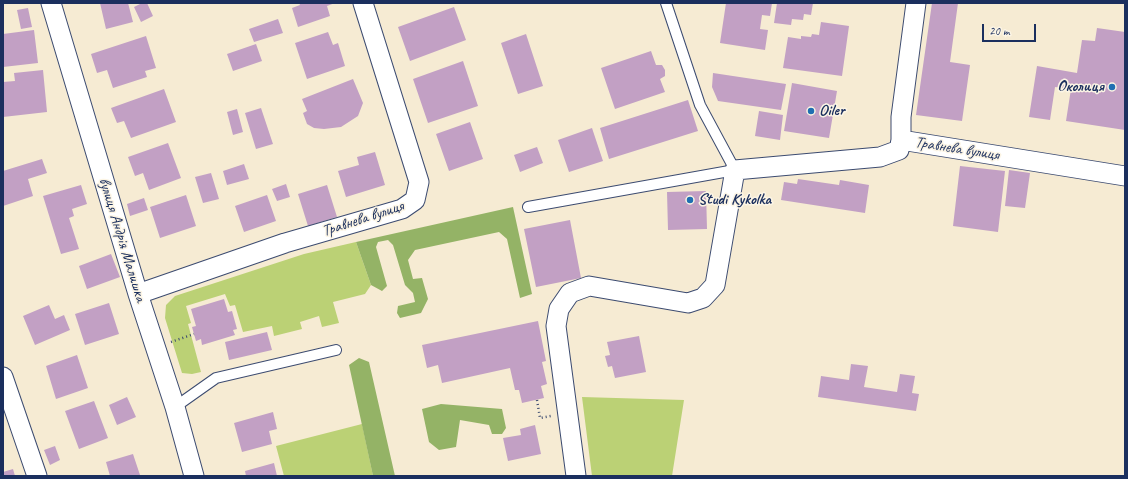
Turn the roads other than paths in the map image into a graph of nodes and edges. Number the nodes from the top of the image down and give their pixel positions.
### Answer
1 (51, 3) edge
2 (363, 3) edge
3 (666, 3) edge
4 (916, 3) edge
5 (901, 140) junction
6 (735, 170) junction
7 (1125, 176) edge
8 (528, 207) dead end
9 (138, 294) junction
10 (336, 350) dead end
11 (3, 377) edge
12 (175, 407) junction
13 (37, 476) edge
14 (194, 476) edge
15 (576, 476) edge

1 - 9 street, вулиця Андрія Малишка
2 - 9 street, Травнева вулиця
3 - 6 lane
4 - 5 street, Травнева вулиця
5 - 6 street
5 - 7 street, Травнева вулиця
6 - 8 lane
6 - 15 street
9 - 12 street, вулиця Андрія Малишка
10 - 12 lane
11 - 13 street
12 - 14 street, вулиця Андрія Малишка

